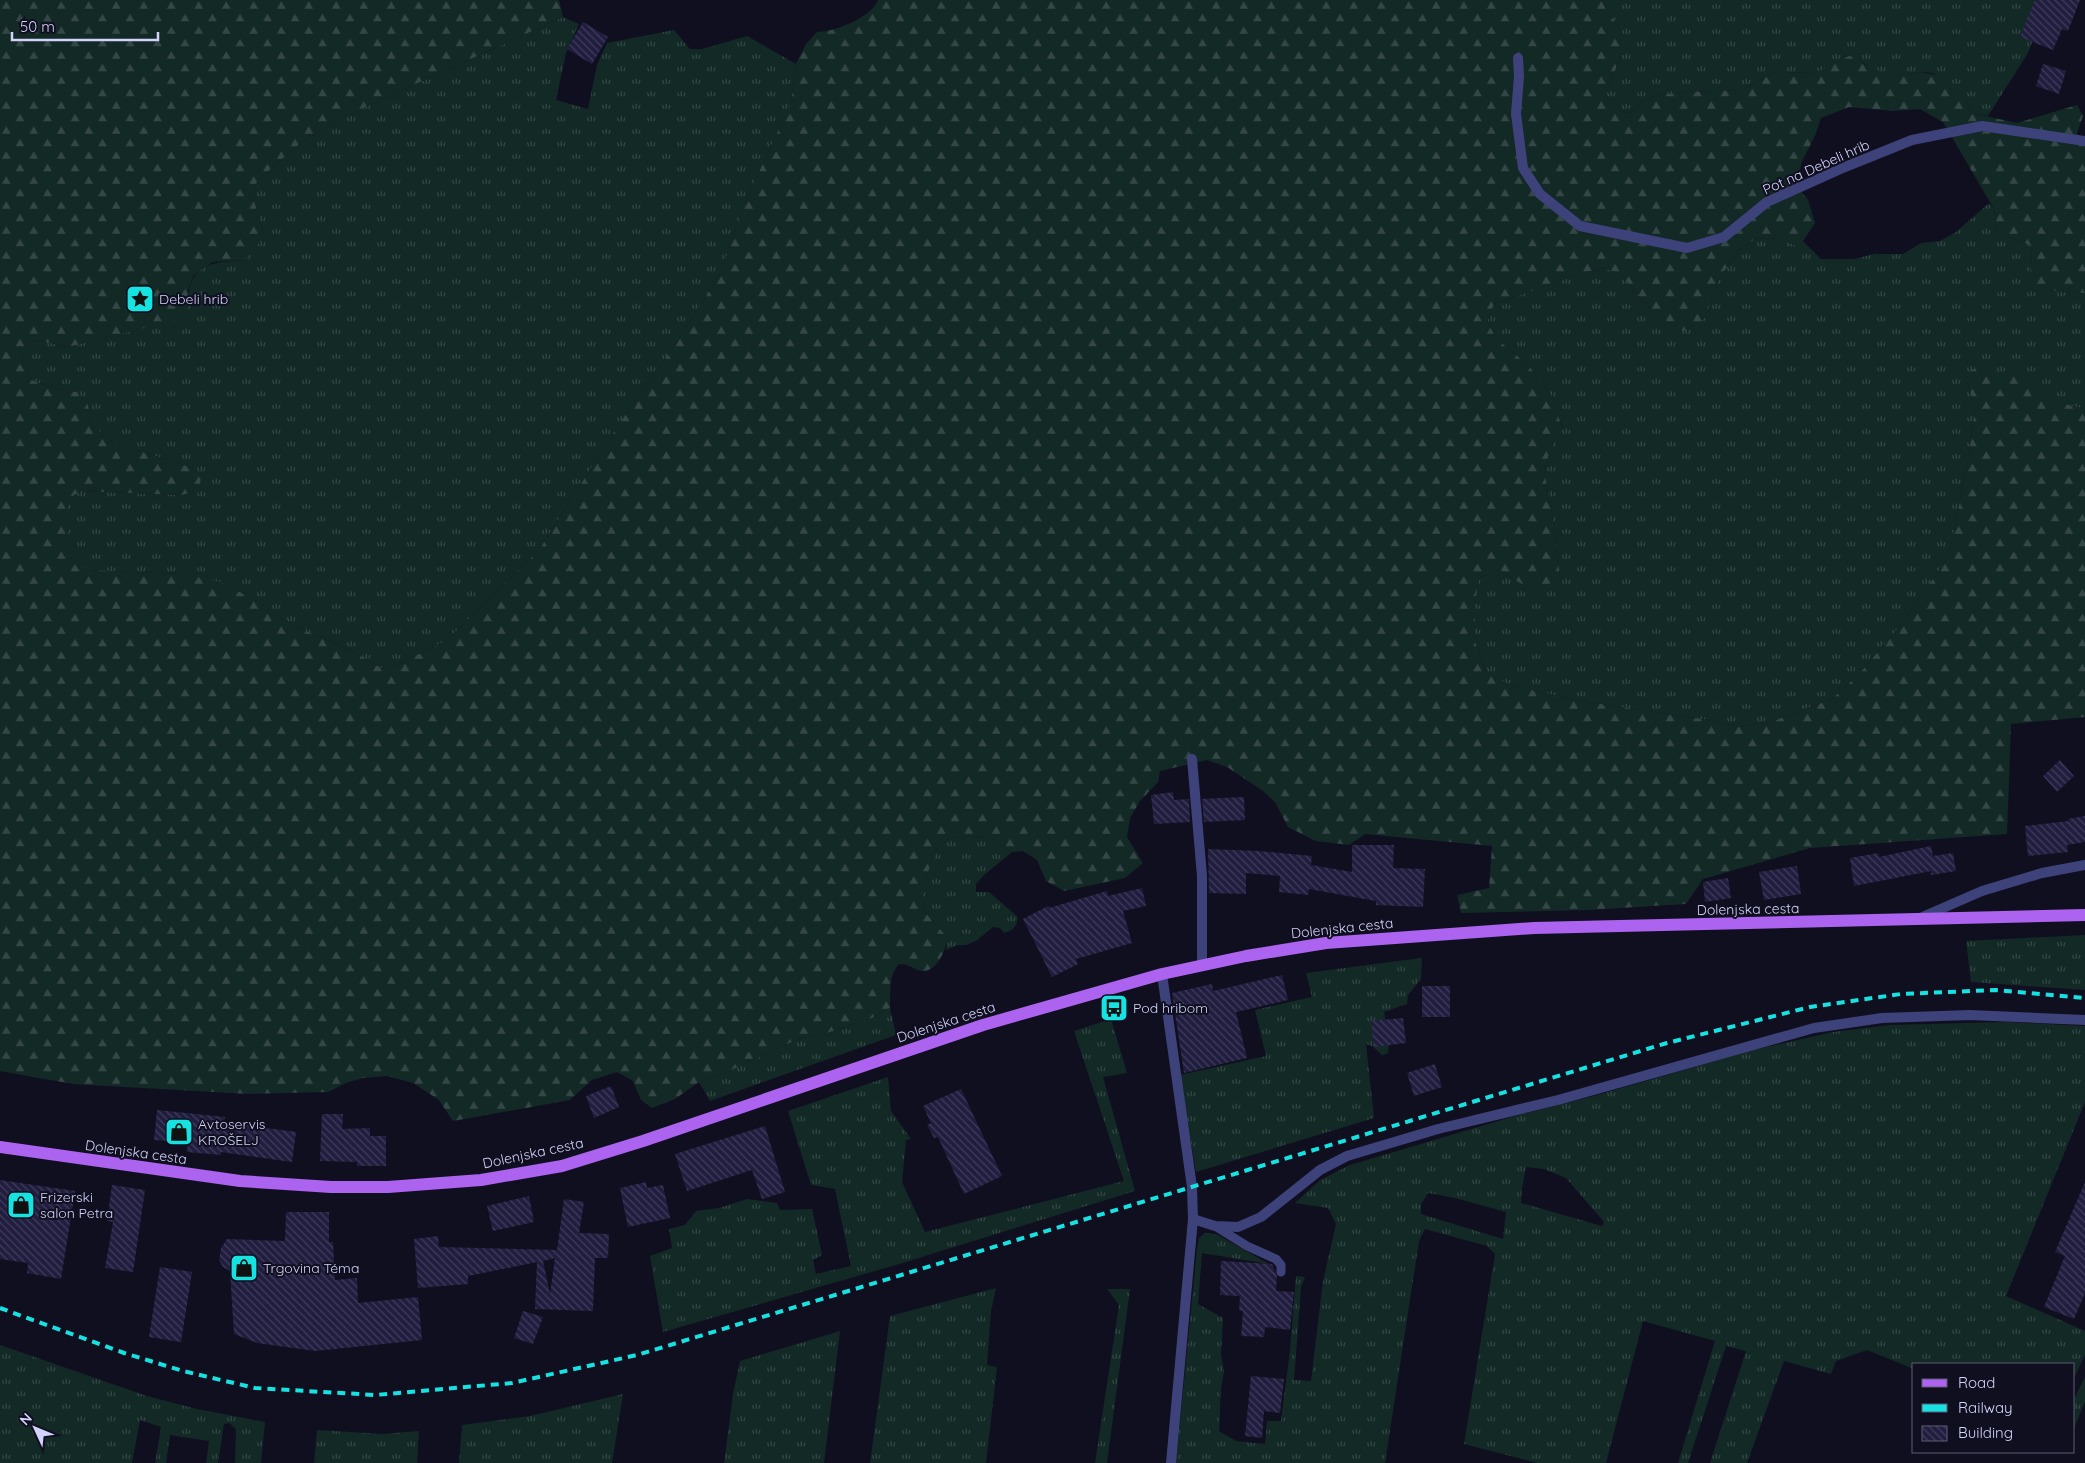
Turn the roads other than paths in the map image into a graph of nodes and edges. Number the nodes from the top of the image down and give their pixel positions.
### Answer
1 (1518, 58) dead end
2 (2085, 141) edge
3 (1192, 759) dead end
4 (2085, 866) edge
5 (2085, 916) edge
6 (1914, 920) junction
7 (1202, 965) junction
8 (1162, 974) junction
9 (2085, 1020) edge
10 (0, 1147) edge
11 (1193, 1219) junction
12 (1215, 1226) junction
13 (1282, 1272) dead end
14 (1171, 1463) edge

1 - 2 street, Pot na Debeli hrib
3 - 7 street
4 - 6 street, Dolenjska cesta
5 - 6 main road, Dolenjska cesta
6 - 7 main road, Dolenjska cesta
7 - 8 main road, Dolenjska cesta
8 - 10 main road, Dolenjska cesta
8 - 11 street
9 - 12 street
11 - 12 street
11 - 14 street
12 - 13 lane

